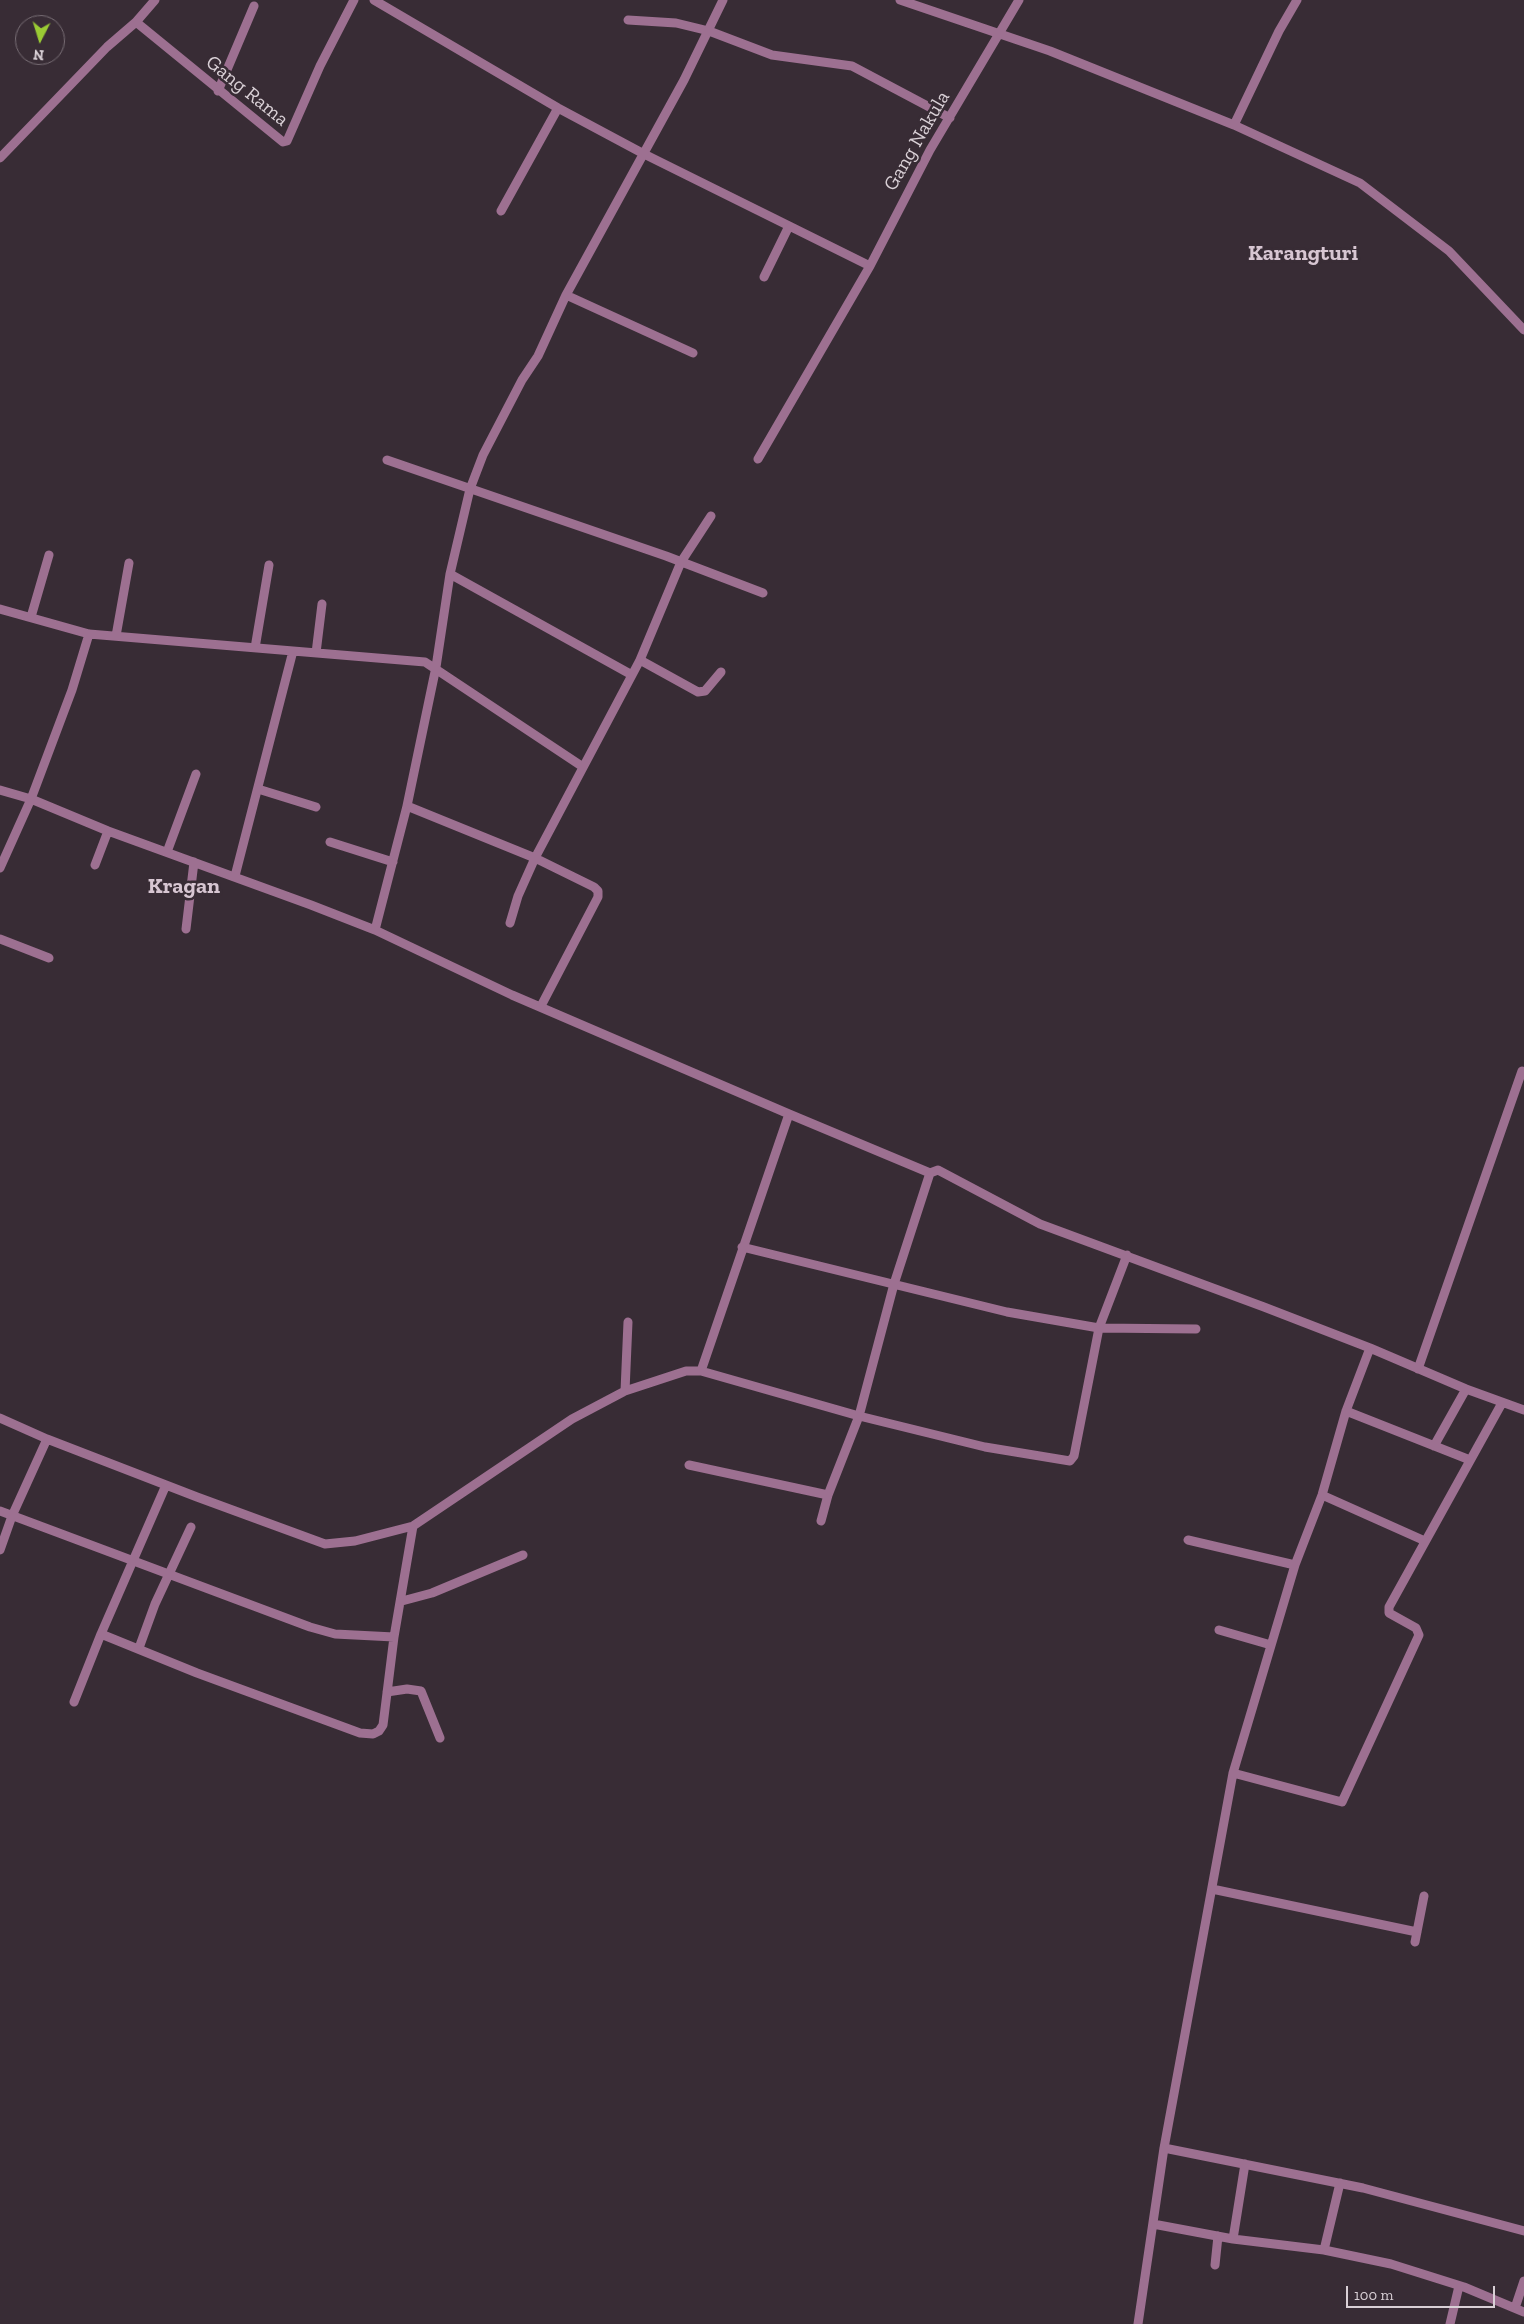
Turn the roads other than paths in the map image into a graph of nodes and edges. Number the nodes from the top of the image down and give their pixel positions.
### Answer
1 (154, 0) edge
2 (354, 0) edge
3 (374, 0) edge
4 (723, 0) edge
5 (900, 0) edge
6 (1019, 0) edge
7 (1298, 0) edge
8 (254, 6) dead end
9 (628, 20) dead end
10 (136, 22) junction
11 (709, 31) junction
12 (1000, 36) junction
13 (218, 90) junction
14 (558, 108) junction
15 (950, 118) junction
16 (1234, 125) junction
17 (644, 154) junction
18 (0, 158) edge
19 (501, 210) dead end
20 (789, 226) junction
21 (870, 266) junction
22 (764, 277) dead end
23 (566, 296) junction
24 (1524, 330) edge
25 (693, 353) dead end
26 (387, 460) dead end
27 (758, 460) dead end
28 (470, 489) junction
29 (710, 516) dead end
30 (49, 555) dead end
31 (681, 562) junction
32 (129, 563) dead end
33 (269, 565) dead end
34 (450, 574) junction
35 (763, 593) dead end
36 (322, 604) dead end
37 (0, 609) edge
38 (31, 618) junction
39 (89, 634) junction
40 (116, 636) junction
41 (255, 648) junction
42 (293, 651) junction
43 (316, 653) junction
44 (640, 660) junction
45 (436, 668) junction
46 (722, 672) dead end
47 (632, 676) junction
48 (583, 767) junction
49 (196, 774) dead end
50 (258, 789) junction
51 (0, 790) edge
52 (31, 798) junction
53 (407, 806) junction
54 (316, 808) dead end
55 (108, 831) junction
56 (330, 842) dead end
57 (167, 852) junction
58 (535, 858) junction
59 (194, 862) junction
60 (393, 862) junction
61 (95, 865) dead end
62 (0, 868) edge
63 (235, 876) junction
64 (510, 923) dead end
65 (186, 929) dead end
66 (375, 930) junction
67 (0, 939) edge
68 (50, 958) dead end
69 (541, 1006) junction
70 (1522, 1071) dead end
71 (789, 1114) junction
72 (930, 1172) junction
73 (742, 1247) junction
74 (1127, 1255) junction
75 (894, 1284) junction
76 (628, 1322) dead end
77 (1099, 1328) junction
78 (1196, 1329) dead end
79 (1370, 1348) junction
80 (1418, 1369) junction
81 (701, 1370) junction
82 (1466, 1389) junction
83 (625, 1391) junction
84 (1502, 1403) junction
85 (1524, 1410) edge
86 (1346, 1411) junction
87 (859, 1416) junction
88 (0, 1418) edge
89 (47, 1439) junction
90 (1434, 1446) junction
91 (1470, 1460) junction
92 (689, 1465) dead end
93 (166, 1485) junction
94 (828, 1495) junction
95 (1322, 1495) junction
96 (0, 1511) edge
97 (12, 1516) junction
98 (821, 1521) dead end
99 (413, 1526) junction
100 (191, 1527) dead end
101 (1188, 1540) dead end
102 (1425, 1541) junction
103 (0, 1550) edge
104 (523, 1555) dead end
105 (134, 1562) junction
106 (1295, 1565) junction
107 (168, 1574) junction
108 (402, 1601) junction
109 (1219, 1630) dead end
110 (101, 1634) junction
111 (394, 1637) junction
112 (1271, 1644) junction
113 (140, 1648) junction
114 (387, 1692) junction
115 (74, 1702) dead end
116 (440, 1738) dead end
117 (1233, 1773) junction
118 (1212, 1888) junction
119 (1424, 1896) dead end
120 (1417, 1932) junction
121 (1415, 1942) dead end
122 (1164, 2148) junction
123 (1245, 2164) junction
124 (1340, 2183) junction
125 (1153, 2224) junction
126 (1524, 2232) edge
127 (1218, 2236) junction
128 (1233, 2239) junction
129 (1324, 2250) junction
130 (1215, 2265) dead end
131 (1524, 2282) edge
132 (1459, 2286) junction
133 (1515, 2308) junction
134 (1524, 2312) edge
135 (1138, 2324) edge
136 (1450, 2324) edge

1 - 10 street
2 - 13 street, Gang Rama
3 - 14 street
4 - 11 street
5 - 12 street
6 - 12 street, Gang Nakula
7 - 16 street
8 - 13 street
9 - 11 street
10 - 13 street, Gang Rama
10 - 18 street
11 - 15 street
11 - 17 street
12 - 15 street, Gang Nakula
12 - 16 street
14 - 17 street
14 - 19 street
15 - 21 street, Gang Nakula
16 - 24 street
17 - 20 street
17 - 23 street
20 - 21 street
20 - 22 street
21 - 27 street, Gang Nakula
23 - 25 street
23 - 28 street
26 - 28 street
28 - 31 street
28 - 34 street
29 - 31 street
30 - 38 street
31 - 35 street
31 - 44 street
32 - 40 street
33 - 41 street
34 - 45 street
34 - 47 street
36 - 43 street
37 - 38 street
38 - 39 street
39 - 40 street
39 - 52 street
40 - 41 street
41 - 42 street
42 - 43 street
42 - 50 street
43 - 45 street
44 - 46 street
44 - 47 street
45 - 48 street
45 - 53 street
47 - 48 street
48 - 58 street
49 - 57 street
50 - 54 street
50 - 63 street
51 - 52 street
52 - 55 street
52 - 62 street
53 - 58 street
53 - 60 street
55 - 57 street
55 - 61 street
56 - 60 street
57 - 59 street
58 - 64 street
58 - 69 street
59 - 63 street
59 - 65 street
60 - 66 street
63 - 66 street
66 - 69 street
67 - 68 street
69 - 71 street
70 - 80 street
71 - 72 street
71 - 73 street
72 - 74 street
72 - 75 street
73 - 75 street
73 - 81 street
74 - 77 street
74 - 79 street
75 - 77 street
75 - 87 street
76 - 83 street
77 - 78 street
77 - 87 street
79 - 80 street
79 - 86 street
80 - 82 street
81 - 83 street
81 - 87 street
82 - 84 street
82 - 90 street
83 - 99 street
84 - 85 street
84 - 91 street
86 - 90 street
86 - 95 street
87 - 94 street
88 - 89 street
89 - 93 street
89 - 97 street
90 - 91 street
91 - 102 street
92 - 94 street
93 - 99 street
93 - 105 street
94 - 98 street
95 - 102 street
95 - 106 street
96 - 97 street
97 - 103 street
97 - 105 street
99 - 108 street
100 - 107 street
101 - 106 street
102 - 117 street
104 - 108 street
105 - 107 street
105 - 110 street
106 - 112 street
107 - 111 street
107 - 113 street
108 - 111 street
109 - 112 street
110 - 113 street
110 - 115 street
111 - 114 street
112 - 117 street
113 - 114 street
114 - 116 street
117 - 118 street
118 - 120 street
118 - 122 street
119 - 120 street
120 - 121 street
122 - 123 street
122 - 125 street
123 - 124 street
123 - 128 street
124 - 126 street
124 - 129 street
125 - 127 street
125 - 135 street
127 - 128 street
127 - 130 street
128 - 129 street
129 - 132 street
131 - 133 street
132 - 133 street
132 - 136 street
133 - 134 street

